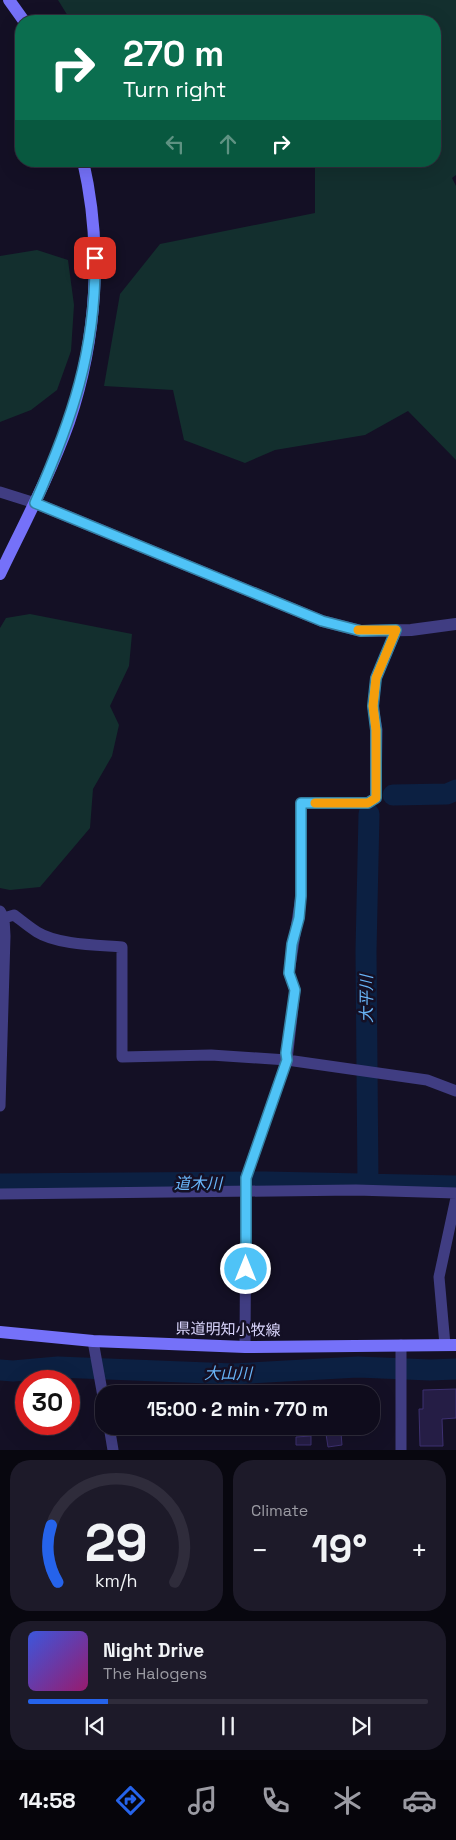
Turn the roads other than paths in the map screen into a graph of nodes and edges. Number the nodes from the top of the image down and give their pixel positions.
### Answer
1 (10, 0) edge
2 (20, 15) edge
3 (84, 167) edge
4 (0, 492) edge
5 (35, 503) junction
6 (0, 574) edge
7 (456, 624) edge
8 (396, 630) junction
9 (2, 914) edge
10 (287, 1060) junction
11 (456, 1091) edge
12 (0, 1106) edge
13 (246, 1186) junction
14 (456, 1193) edge
15 (0, 1194) edge
16 (456, 1198) edge
17 (0, 1332) edge
18 (451, 1345) edge
19 (94, 1347) junction
20 (245, 1347) junction
21 (401, 1348) junction
22 (101, 1385) edge
23 (111, 1435) edge
24 (114, 1450) edge
25 (400, 1450) edge

1 - 2 main road
3 - 5 main road
4 - 5 street
5 - 6 main road
5 - 8 street
7 - 8 street
8 - 10 street
9 - 10 street
9 - 12 street
10 - 11 street
10 - 13 street
13 - 14 street
13 - 15 street
13 - 20 street
16 - 18 street
17 - 19 main road, 県道明知小牧線
18 - 21 main road, 県道明知小牧線
19 - 20 main road, 県道明知小牧線
19 - 22 street
20 - 21 main road, 県道明知小牧線
21 - 25 street
23 - 24 street

